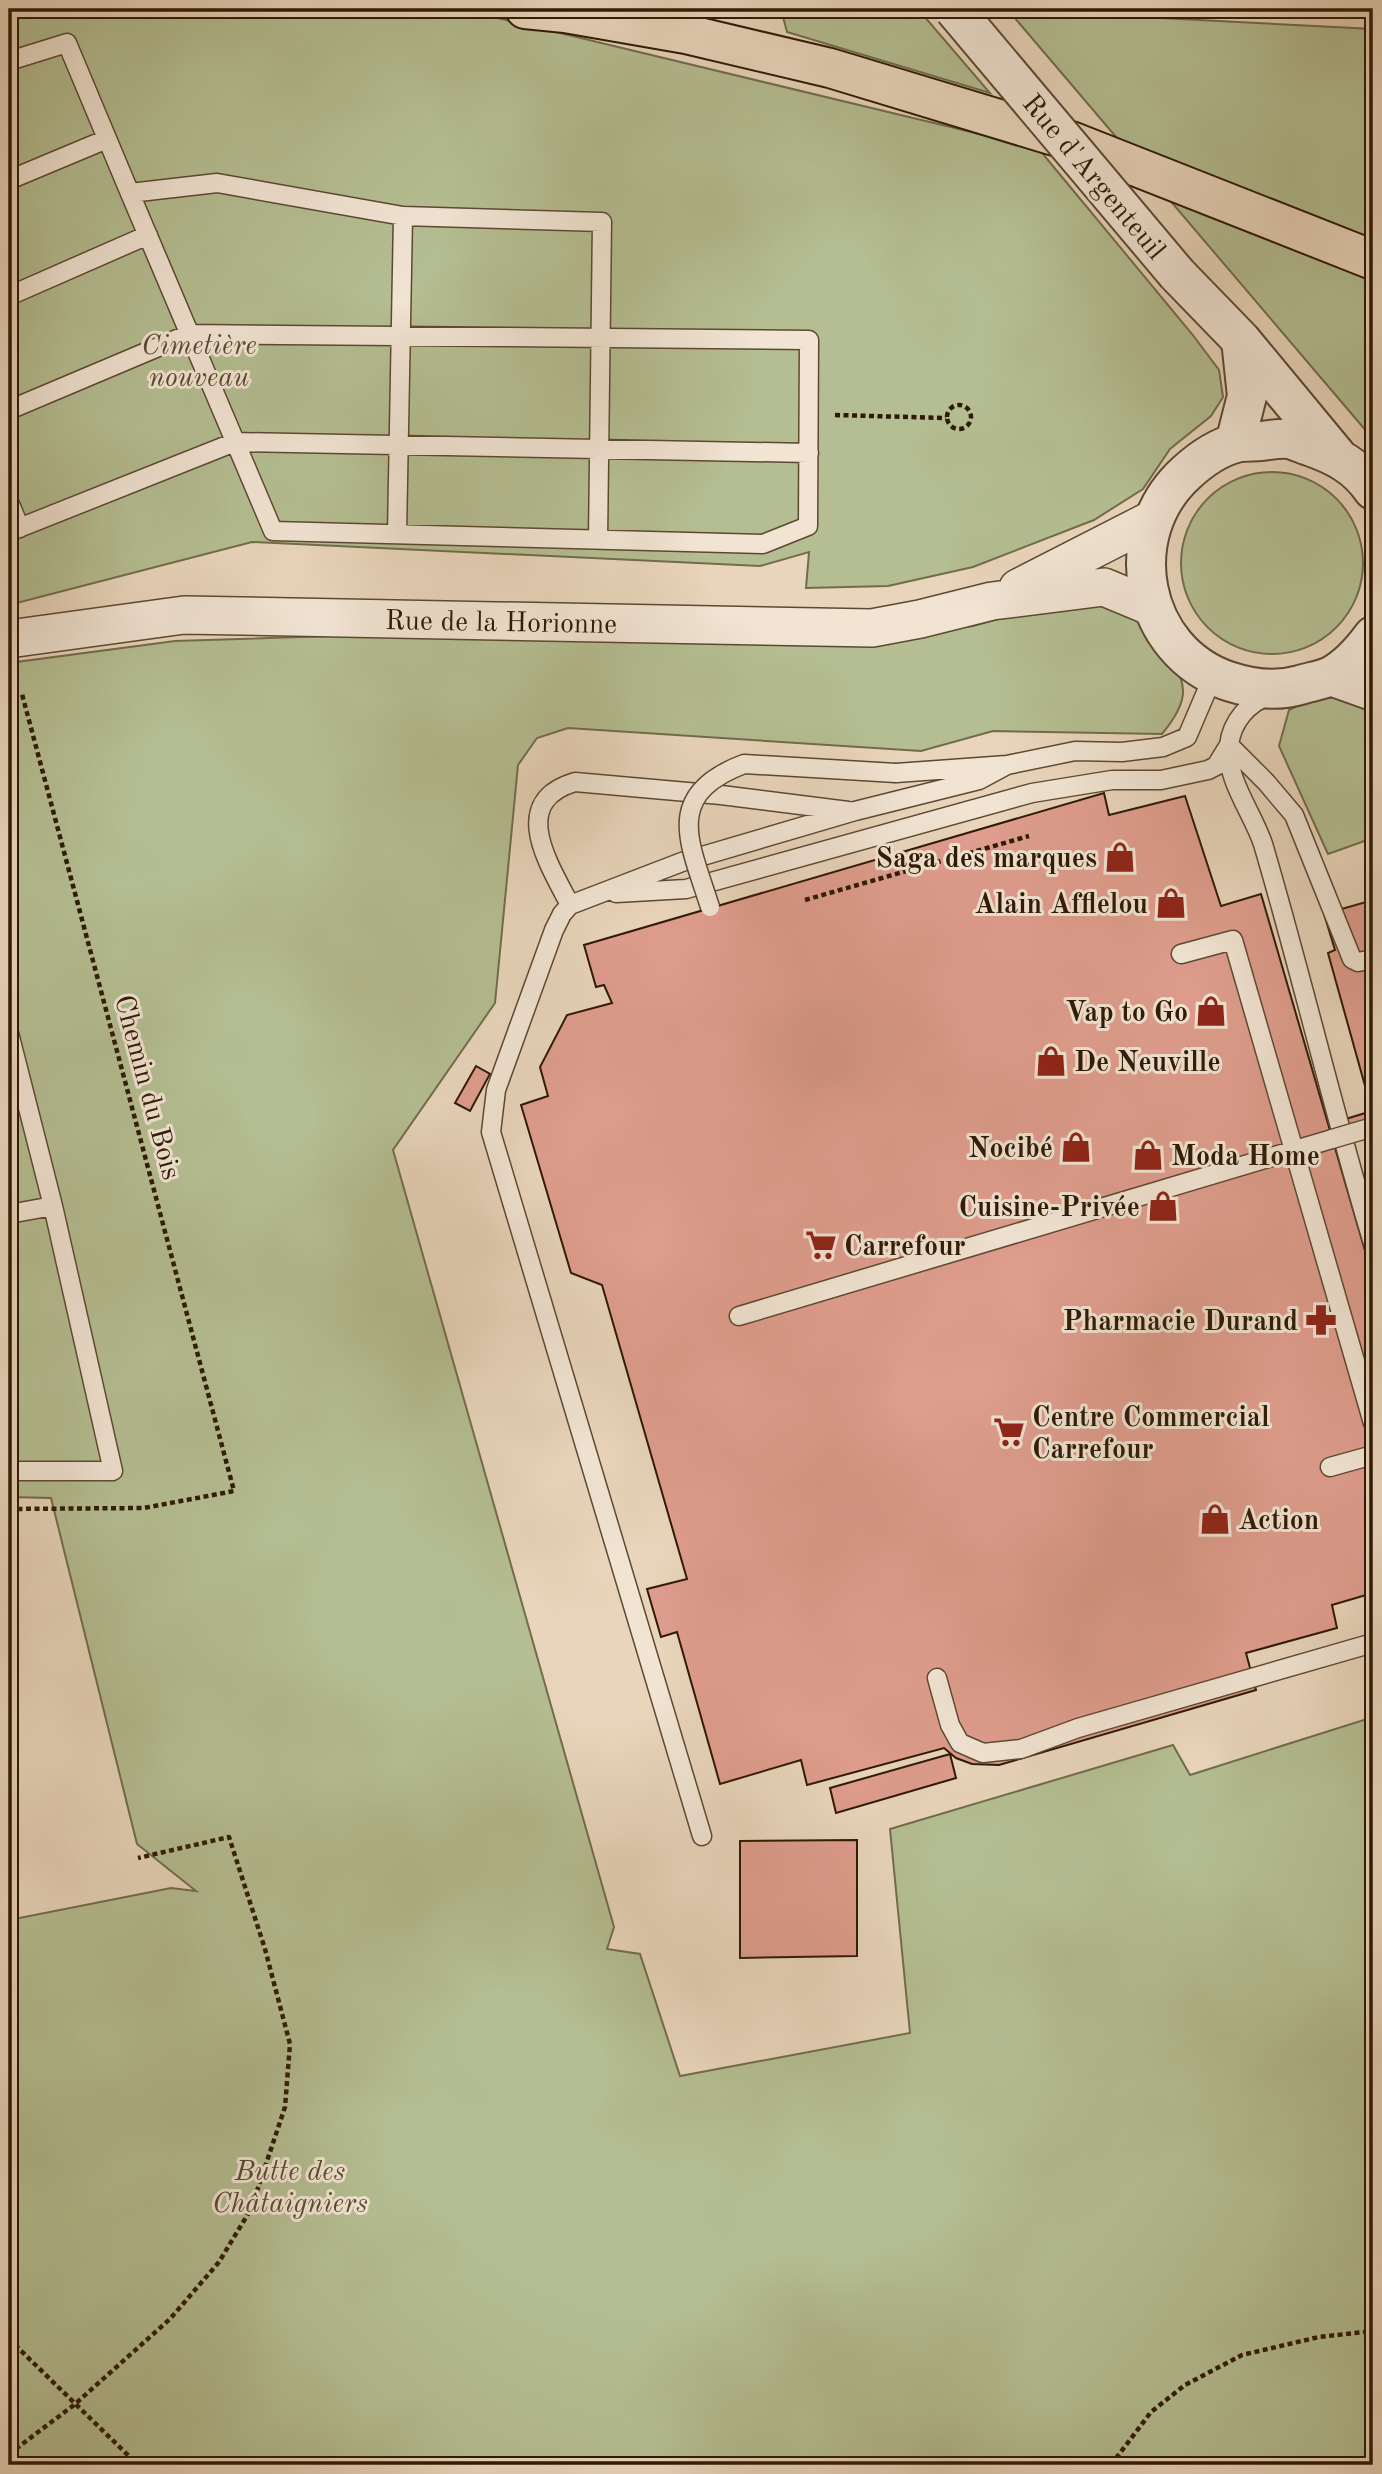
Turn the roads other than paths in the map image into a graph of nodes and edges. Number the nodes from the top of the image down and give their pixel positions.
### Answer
1 (524, 9) edge
2 (954, 9) edge
3 (9, 61) edge
4 (107, 139) junction
5 (9, 180) edge
6 (130, 193) junction
7 (403, 216) junction
8 (148, 236) junction
9 (1373, 260) edge
10 (9, 296) edge
11 (189, 334) junction
12 (400, 336) junction
13 (602, 338) junction
14 (1241, 340) junction
15 (9, 410) edge
16 (235, 442) junction
17 (1235, 443) junction
18 (399, 445) junction
19 (599, 449) junction
20 (809, 453) junction
21 (1337, 456) junction
22 (1373, 490) edge
23 (9, 502) edge
24 (1153, 519) junction
25 (14, 530) edge
26 (397, 534) junction
27 (598, 540) junction
28 (992, 601) junction
29 (1152, 607) junction
30 (1373, 636) edge
31 (9, 639) edge
32 (1213, 676) junction
33 (1331, 676) junction
34 (1285, 689) junction
35 (1373, 691) edge
36 (1229, 746) junction
37 (1007, 765) junction
38 (855, 811) junction
39 (601, 894) junction
40 (570, 905) junction
41 (710, 907) dead end
42 (1181, 954) dead end
43 (1373, 960) edge
44 (9, 1033) edge
45 (1373, 1127) edge
46 (1293, 1151) junction
47 (53, 1206) junction
48 (9, 1214) edge
49 (1373, 1243) edge
50 (739, 1316) dead end
51 (1373, 1423) edge
52 (1373, 1455) edge
53 (1330, 1467) dead end
54 (9, 1471) edge
55 (1373, 1643) edge
56 (937, 1678) dead end
57 (702, 1836) dead end

1 - 9 highway
2 - 14 street, Rue d'Argenteuil, bridge
3 - 4 lane
4 - 5 lane
4 - 6 lane
6 - 7 lane
6 - 8 lane
7 - 12 lane
7 - 13 lane
8 - 10 lane
8 - 11 lane
11 - 12 lane
11 - 15 lane
11 - 16 lane
12 - 13 lane
12 - 18 lane
13 - 19 lane
13 - 20 lane
14 - 17 street
14 - 21 street, Rue d'Argenteuil
16 - 18 lane
16 - 25 lane
16 - 26 lane
17 - 21 street
17 - 24 street
18 - 19 lane
18 - 26 lane
19 - 20 lane
19 - 27 lane
20 - 27 lane
21 - 22 street
23 - 25 lane
24 - 28 street, Rue de la Horionne
24 - 29 street
26 - 27 lane
28 - 29 street, Rue de la Horionne
28 - 31 street, Rue de la Horionne
29 - 32 street
30 - 33 street
32 - 34 street
32 - 37 lane
33 - 34 street
33 - 35 street
34 - 36 lane
36 - 39 lane
36 - 43 lane
36 - 49 lane
37 - 38 lane
37 - 41 lane, bridge
38 - 39 lane
38 - 40 lane
39 - 40 lane
40 - 57 lane
42 - 46 lane
44 - 47 lane
45 - 46 lane, bridge
46 - 50 lane
46 - 51 lane
47 - 48 lane
47 - 54 lane
52 - 53 lane
55 - 56 lane

